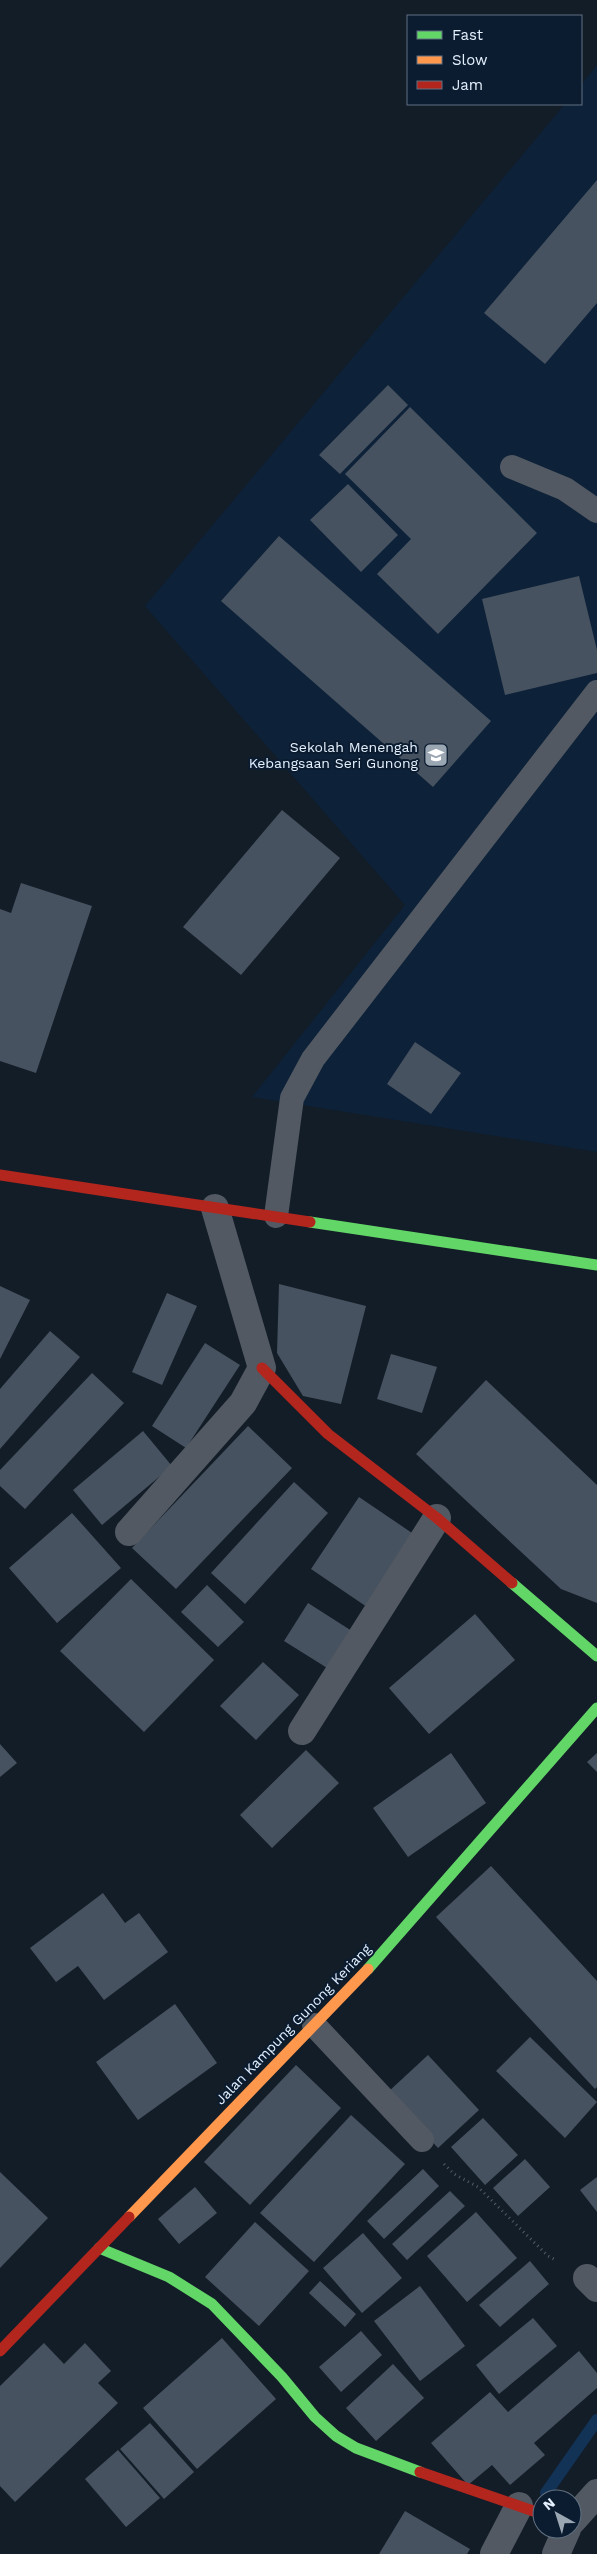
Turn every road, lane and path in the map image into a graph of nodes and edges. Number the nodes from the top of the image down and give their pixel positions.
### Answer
1 (512, 467) dead end
2 (597, 511) edge
3 (597, 692) edge
4 (0, 1175) edge
5 (214, 1208) junction
6 (276, 1216) junction
7 (597, 1265) edge
8 (262, 1368) junction
9 (437, 1518) junction
10 (129, 1532) dead end
11 (597, 1656) edge
12 (597, 1708) edge
13 (302, 1731) dead end
14 (321, 2017) junction
15 (422, 2140) joint
16 (99, 2248) junction
17 (592, 2283) edge
18 (0, 2350) edge
19 (597, 2493) edge
20 (530, 2510) edge
21 (582, 2510) edge
22 (563, 2539) edge
23 (494, 2554) edge
24 (556, 2554) edge

1 - 2 lane
3 - 6 lane
4 - 5 street
5 - 6 street
5 - 8 street
6 - 7 street
8 - 9 street
8 - 10 street
9 - 11 street
9 - 13 street
12 - 14 street, Jalan Kampung Gunong Keriang
14 - 15 lane
14 - 16 street, Jalan Kampung Gunong Keriang
15 - 17 path
16 - 18 street, Jalan Kampung Gunong Keriang
16 - 20 street
19 - 21 street
20 - 23 street
22 - 24 street

